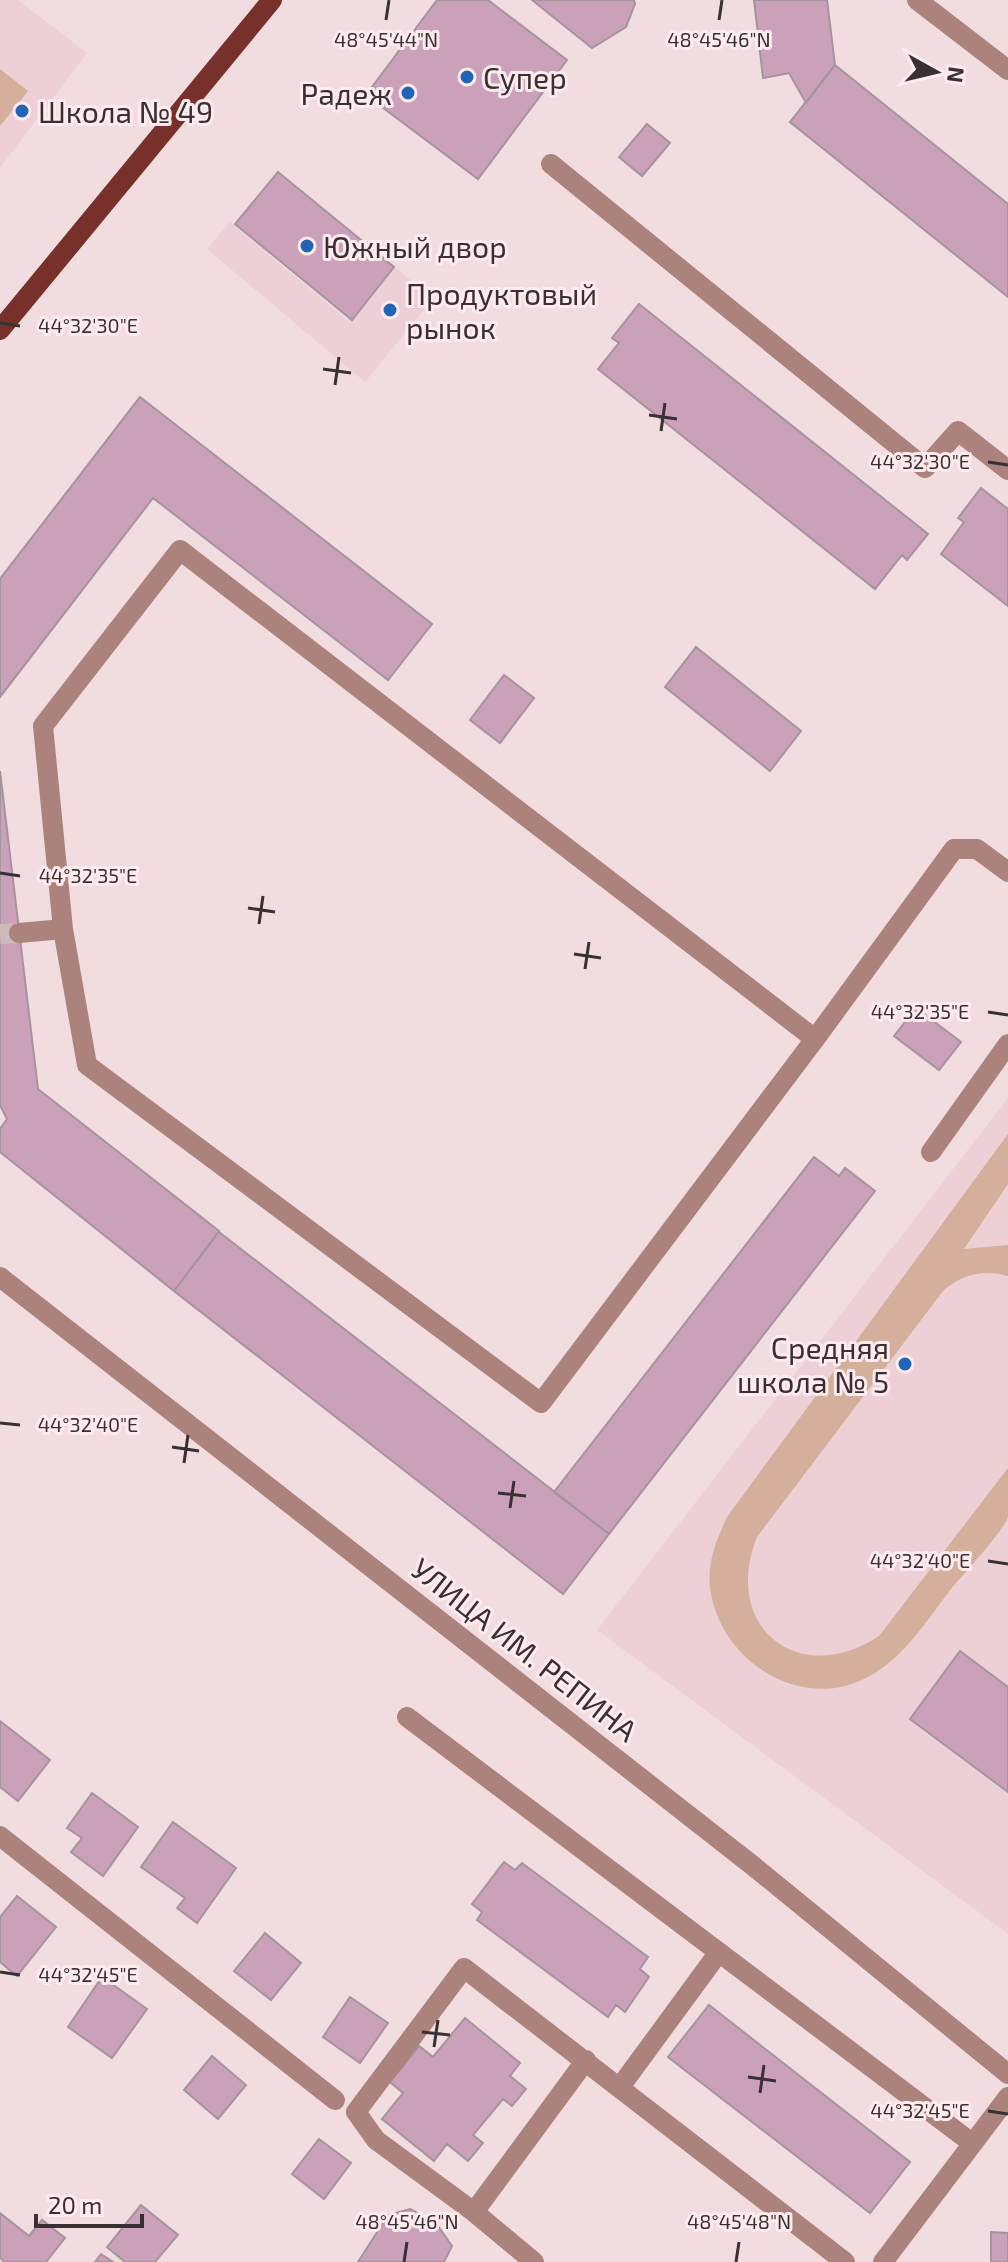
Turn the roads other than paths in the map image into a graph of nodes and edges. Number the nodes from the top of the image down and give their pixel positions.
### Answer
1 (272, 0) edge
2 (917, 0) edge
3 (1008, 70) edge
4 (551, 164) dead end
5 (0, 330) edge
6 (1008, 470) edge
7 (1008, 872) edge
8 (63, 929) junction
9 (19, 933) tunnel mouth
10 (815, 1039) junction
11 (1008, 1044) edge
12 (931, 1152) dead end
13 (0, 1277) edge
14 (407, 1717) dead end
15 (0, 1836) edge
16 (719, 1952) junction
17 (586, 2060) junction
18 (1008, 2074) edge
19 (620, 2087) junction
20 (1008, 2097) edge
21 (335, 2100) dead end
22 (972, 2143) junction
23 (474, 2212) junction
24 (534, 2262) edge
25 (845, 2262) edge
26 (883, 2262) edge

1 - 5 main road
2 - 3 street
4 - 6 street
7 - 10 street
8 - 9 street
8 - 10 street
8 - 10 street
11 - 12 street
13 - 18 street, УЛИЦА ИМ. РЕПИНА
14 - 16 street
15 - 21 street
16 - 19 street
16 - 22 street
17 - 19 street
17 - 23 street
17 - 23 street
19 - 25 street
20 - 22 street
22 - 26 street
23 - 24 street

